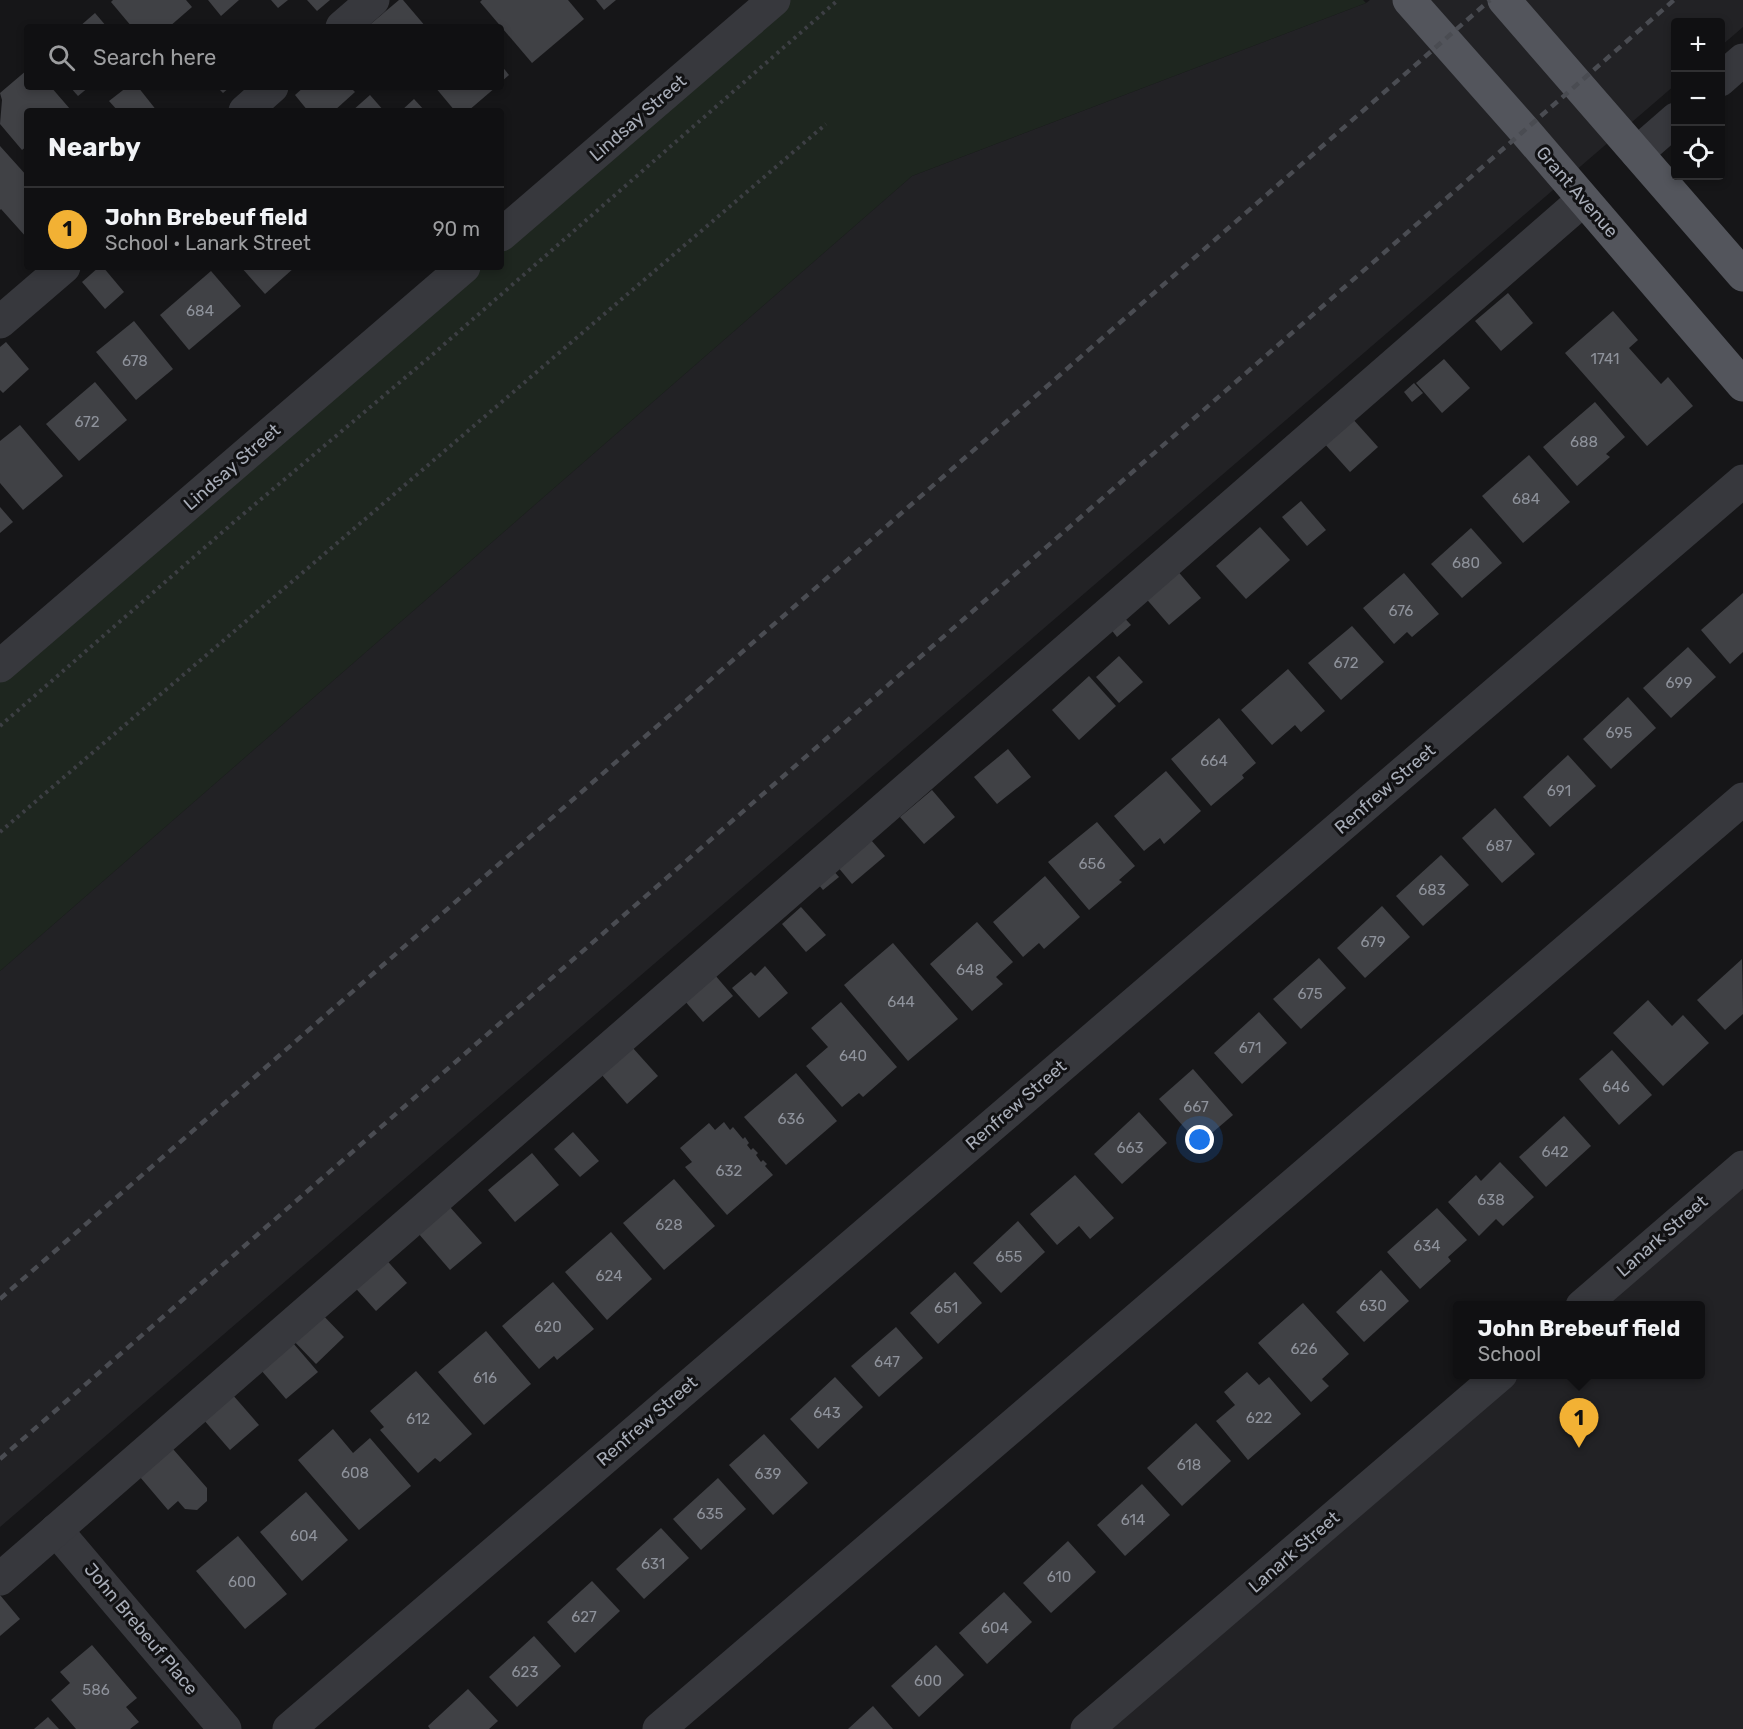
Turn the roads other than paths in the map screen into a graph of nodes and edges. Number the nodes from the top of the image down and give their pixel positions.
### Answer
1 (373, 0) edge
2 (774, 0) edge
3 (1409, 0) edge
4 (1504, 0) edge
5 (345, 24) edge
6 (1743, 60) edge
7 (1725, 76) edge
8 (269, 90) edge
9 (248, 108) edge
10 (1671, 123) edge
11 (1637, 153) junction
12 (1583, 200) junction
13 (504, 232) edge
14 (61, 270) edge
15 (461, 270) edge
16 (1743, 275) edge
17 (0, 322) edge
18 (1743, 384) edge
19 (1743, 481) edge
20 (0, 666) edge
21 (1743, 799) edge
22 (1743, 1167) edge
23 (1587, 1301) edge
24 (1495, 1379) edge
25 (56, 1530) junction
26 (0, 1579) edge
27 (225, 1729) edge
28 (289, 1729) edge
29 (659, 1729) edge
30 (1087, 1729) edge

1 - 5 street
2 - 13 street, Lindsay Street
3 - 12 main road, Grant Avenue
4 - 11 main road
6 - 7 street
8 - 9 street
10 - 11 street
11 - 16 main road
12 - 18 main road, Grant Avenue
12 - 25 street
14 - 17 street
15 - 20 street, Lindsay Street
19 - 28 street, Renfrew Street
21 - 29 street
22 - 23 street, Lanark Street
24 - 30 street, Lanark Street
25 - 26 street
25 - 27 street, John Brebeuf Place

